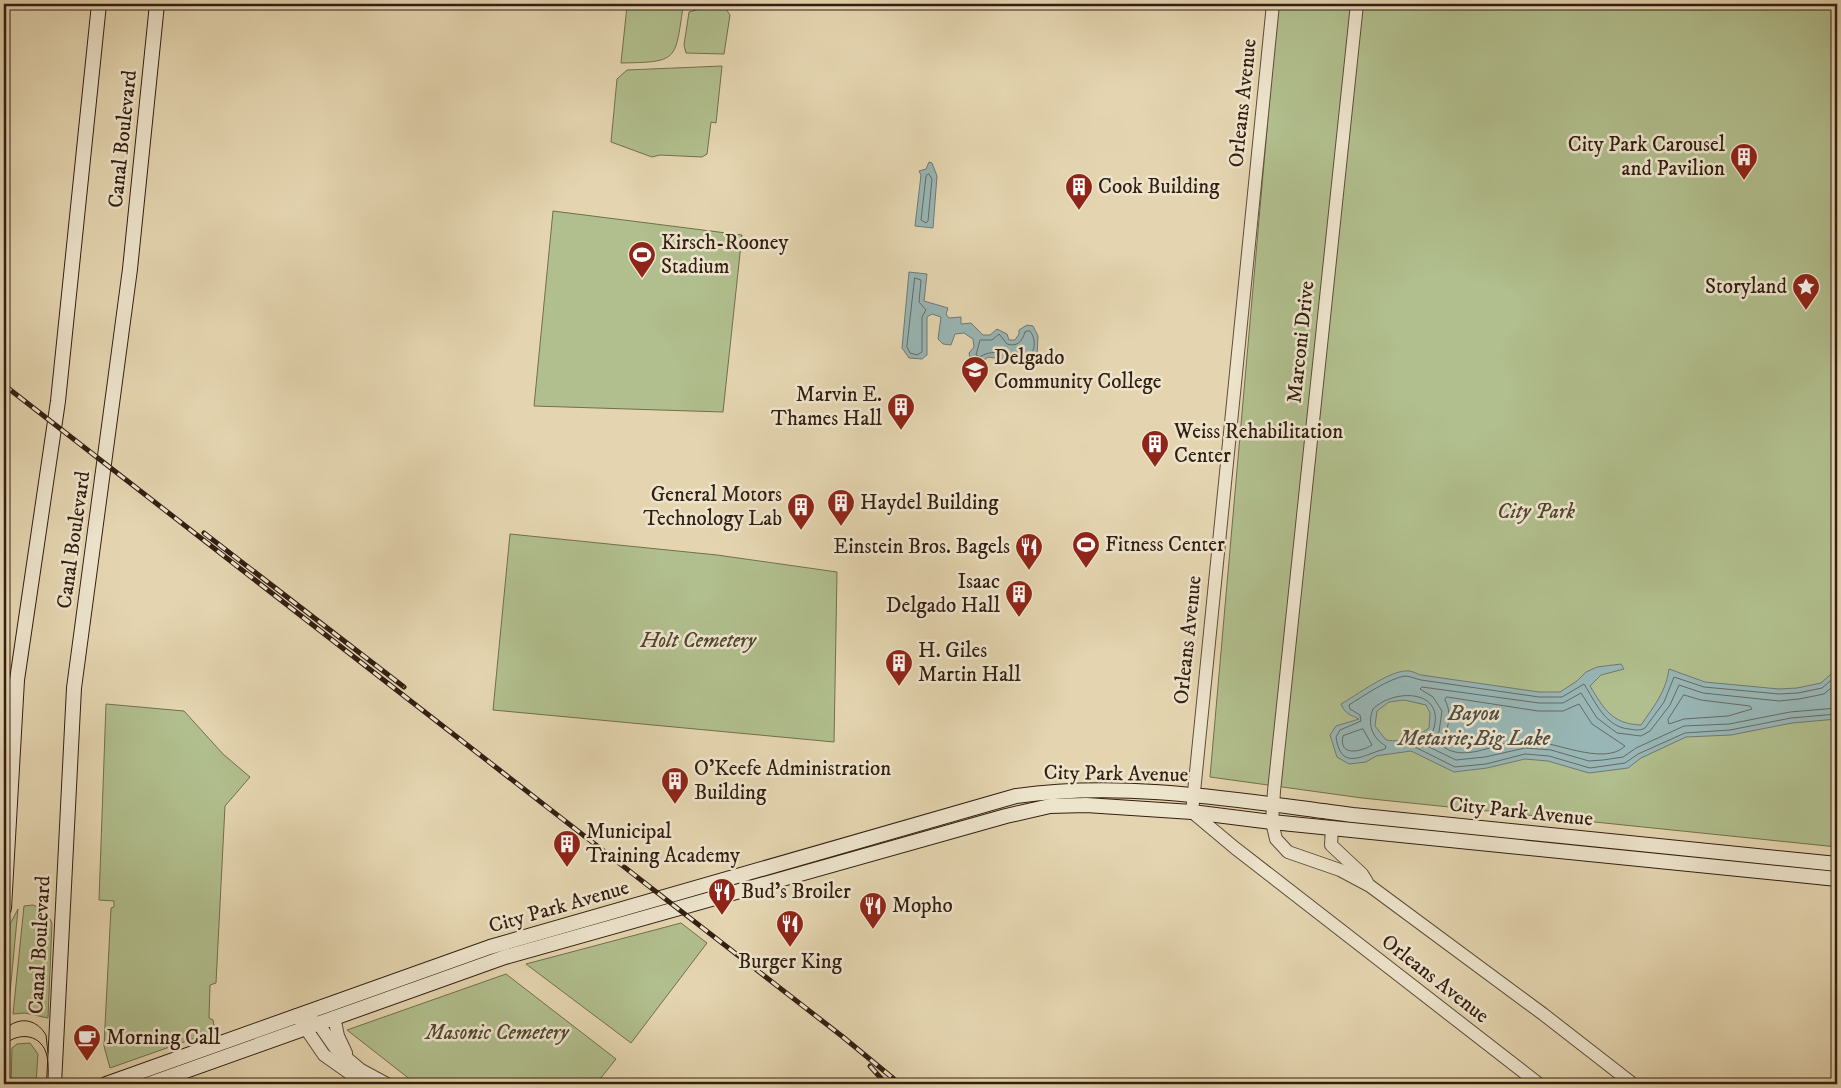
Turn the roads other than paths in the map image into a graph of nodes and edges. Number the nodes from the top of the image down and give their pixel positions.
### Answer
1 (99, 4) edge
2 (157, 4) edge
3 (1273, 4) edge
4 (1357, 4) edge
5 (1192, 795) junction
6 (1273, 803) junction
7 (1198, 812) junction
8 (1272, 822) junction
9 (1332, 828) junction
10 (1837, 864) edge
11 (1837, 878) edge
12 (1370, 886) junction
13 (4, 908) edge
14 (297, 1015) junction
15 (334, 1017) junction
16 (318, 1023) junction
17 (304, 1028) junction
18 (361, 1070) junction
19 (54, 1084) edge
20 (106, 1084) edge
21 (149, 1084) edge
22 (365, 1084) edge
23 (387, 1084) edge
24 (1539, 1084) edge
25 (1632, 1084) edge

1 - 13 main road, Canal Boulevard
2 - 19 main road, Canal Boulevard
3 - 5 street, Orleans Avenue
4 - 6 street, Marconi Drive
5 - 6 main road, City Park Avenue
5 - 7 street, Orleans Avenue
5 - 14 main road, City Park Avenue
6 - 7 main road
6 - 8 street, Orleans Avenue
6 - 10 main road, City Park Avenue
7 - 8 main road, City Park Avenue
7 - 15 main road, City Park Avenue
7 - 24 street, Orleans Avenue
8 - 9 main road, City Park Avenue
8 - 12 street, Orleans Avenue
9 - 11 main road, City Park Avenue
9 - 12 street
12 - 25 street, Orleans Avenue
14 - 16 street
14 - 17 street
14 - 20 main road, City Park Avenue
15 - 16 main road, City Park Avenue
15 - 18 street
16 - 17 main road, City Park Avenue
16 - 18 street
17 - 21 main road, City Park Avenue
17 - 22 street
18 - 23 street

